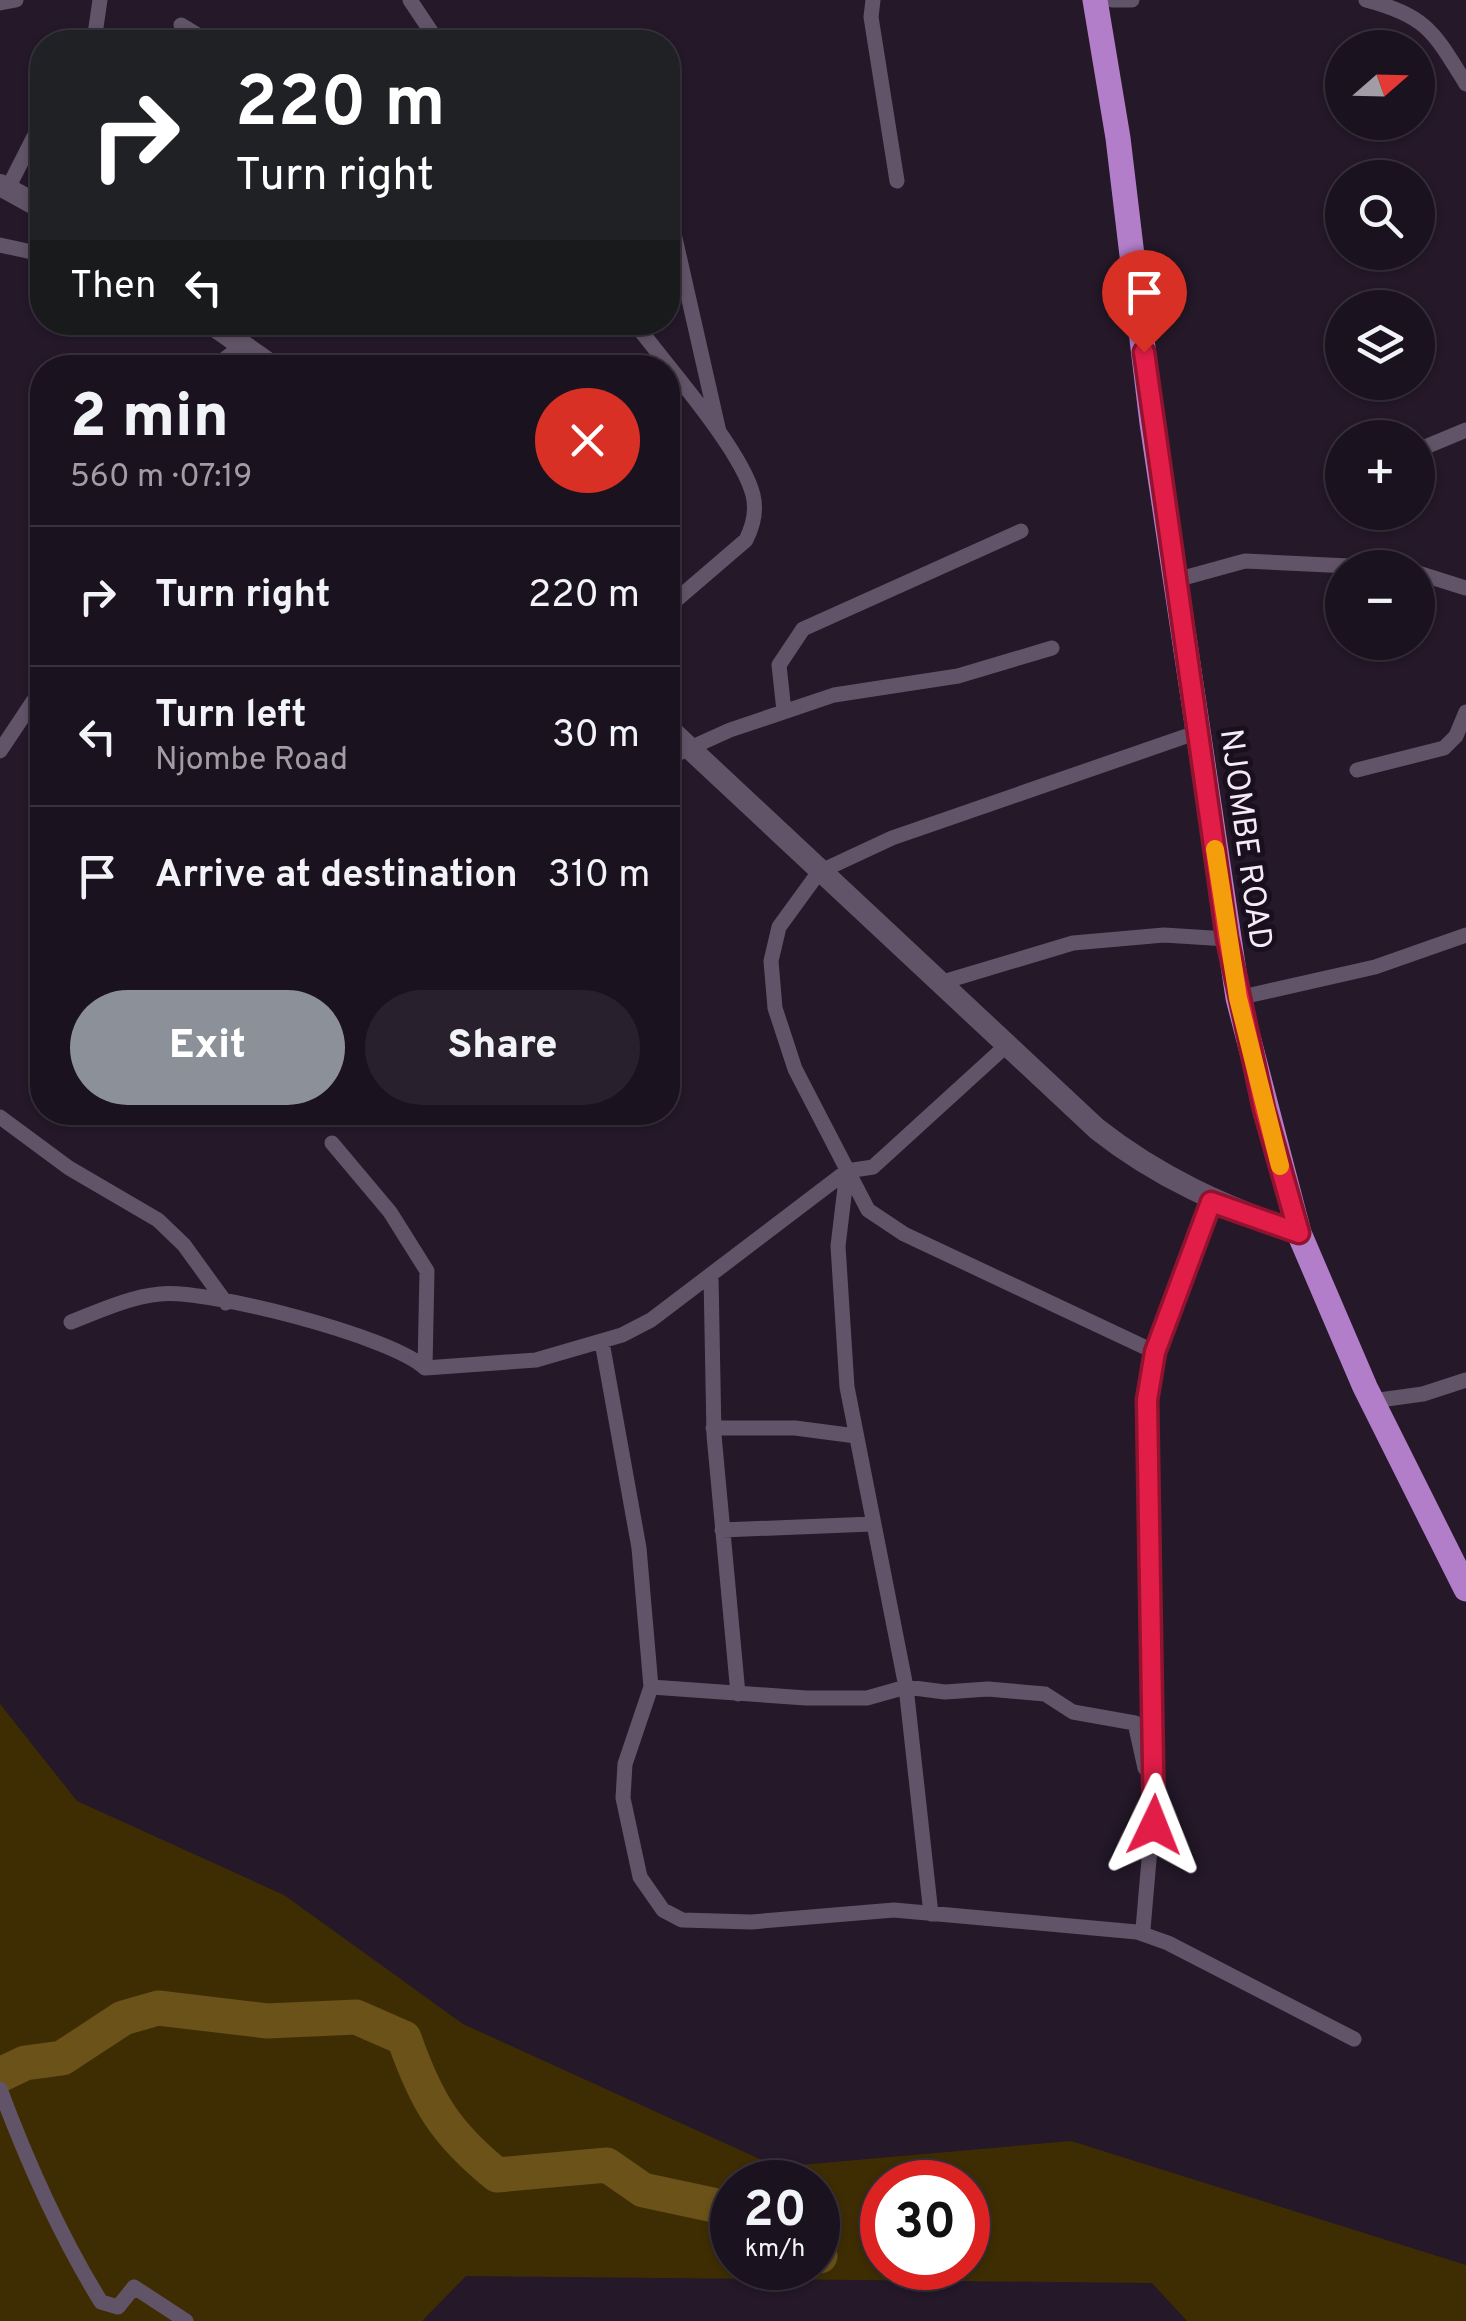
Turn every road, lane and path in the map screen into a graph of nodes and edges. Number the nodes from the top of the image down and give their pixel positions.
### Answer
1 (16, 0) edge
2 (100, 0) edge
3 (410, 0) edge
4 (873, 0) edge
5 (1094, 0) edge
6 (1112, 0) edge
7 (1132, 0) edge
8 (1366, 0) edge
9 (0, 2) edge
10 (181, 26) dead end
11 (96, 30) edge
12 (188, 30) edge
13 (430, 30) edge
14 (1466, 84) edge
15 (30, 141) edge
16 (897, 181) dead end
17 (4, 186) edge
18 (30, 201) edge
19 (0, 245) edge
20 (30, 252) edge
21 (680, 260) edge
22 (228, 335) edge
23 (243, 345) junction
24 (230, 355) edge
25 (257, 355) edge
26 (680, 384) edge
27 (1466, 430) edge
28 (720, 438) junction
29 (1435, 443) edge
30 (1021, 531) dead end
31 (1325, 565) edge
32 (1435, 578) edge
33 (1176, 580) junction
34 (1466, 588) edge
35 (680, 597) edge
36 (1052, 648) dead end
37 (30, 706) edge
38 (784, 712) junction
39 (1466, 712) edge
40 (1198, 732) junction
41 (0, 751) edge
42 (680, 754) edge
43 (680, 755) edge
44 (1357, 770) dead end
45 (819, 872) junction
46 (1466, 935) edge
47 (1227, 938) junction
48 (943, 982) junction
49 (1238, 998) junction
50 (1008, 1044) junction
51 (0, 1117) edge
52 (332, 1143) dead end
53 (847, 1171) junction
54 (1211, 1202) junction
55 (1299, 1233) junction
56 (711, 1276) junction
57 (226, 1303) junction
58 (71, 1322) dead end
59 (602, 1342) junction
60 (1155, 1352) junction
61 (425, 1368) junction
62 (1466, 1380) edge
63 (1372, 1400) junction
64 (713, 1428) junction
65 (856, 1436) junction
66 (872, 1524) junction
67 (722, 1530) junction
68 (1466, 1589) edge
69 (651, 1687) junction
70 (906, 1687) junction
71 (738, 1694) junction
72 (1156, 1779) junction
73 (930, 1914) junction
74 (1137, 1932) junction
75 (1354, 2039) dead end
76 (0, 2089) edge
77 (186, 2321) edge

1 - 9 street
2 - 11 street
3 - 13 street
4 - 16 street
5 - 33 highway, NJOMBE ROAD
6 - 7 street
8 - 14 street
10 - 12 street
15 - 17 street
17 - 18 main road
19 - 20 street
21 - 28 street
22 - 23 main road
23 - 24 street
23 - 25 main road
26 - 28 street
27 - 29 street
28 - 35 street
30 - 38 street
31 - 33 street
32 - 34 street
33 - 40 highway, NJOMBE ROAD
36 - 38 street
37 - 41 street
38 - 42 street
39 - 44 street
40 - 45 street
40 - 47 highway, NJOMBE ROAD
43 - 45 main road
45 - 48 main road
45 - 53 street
46 - 49 street
47 - 48 street
47 - 49 highway, NJOMBE ROAD
48 - 50 main road
49 - 55 highway, NJOMBE ROAD
50 - 53 street
50 - 54 main road
51 - 57 street
52 - 61 street
53 - 56 street
53 - 60 street
53 - 65 street
54 - 55 main road
54 - 60 street
55 - 63 highway, NJOMBE ROAD
56 - 59 street
56 - 64 street
57 - 58 street
57 - 61 street
59 - 61 street
59 - 69 street
60 - 72 street
62 - 63 street
63 - 68 highway, NJOMBE ROAD
64 - 65 street
64 - 67 street
65 - 66 street
66 - 67 street
66 - 70 street
67 - 71 street
69 - 71 street
69 - 73 street
70 - 71 street
70 - 72 street
70 - 73 street
72 - 74 street
73 - 74 street
74 - 75 street
76 - 77 street

